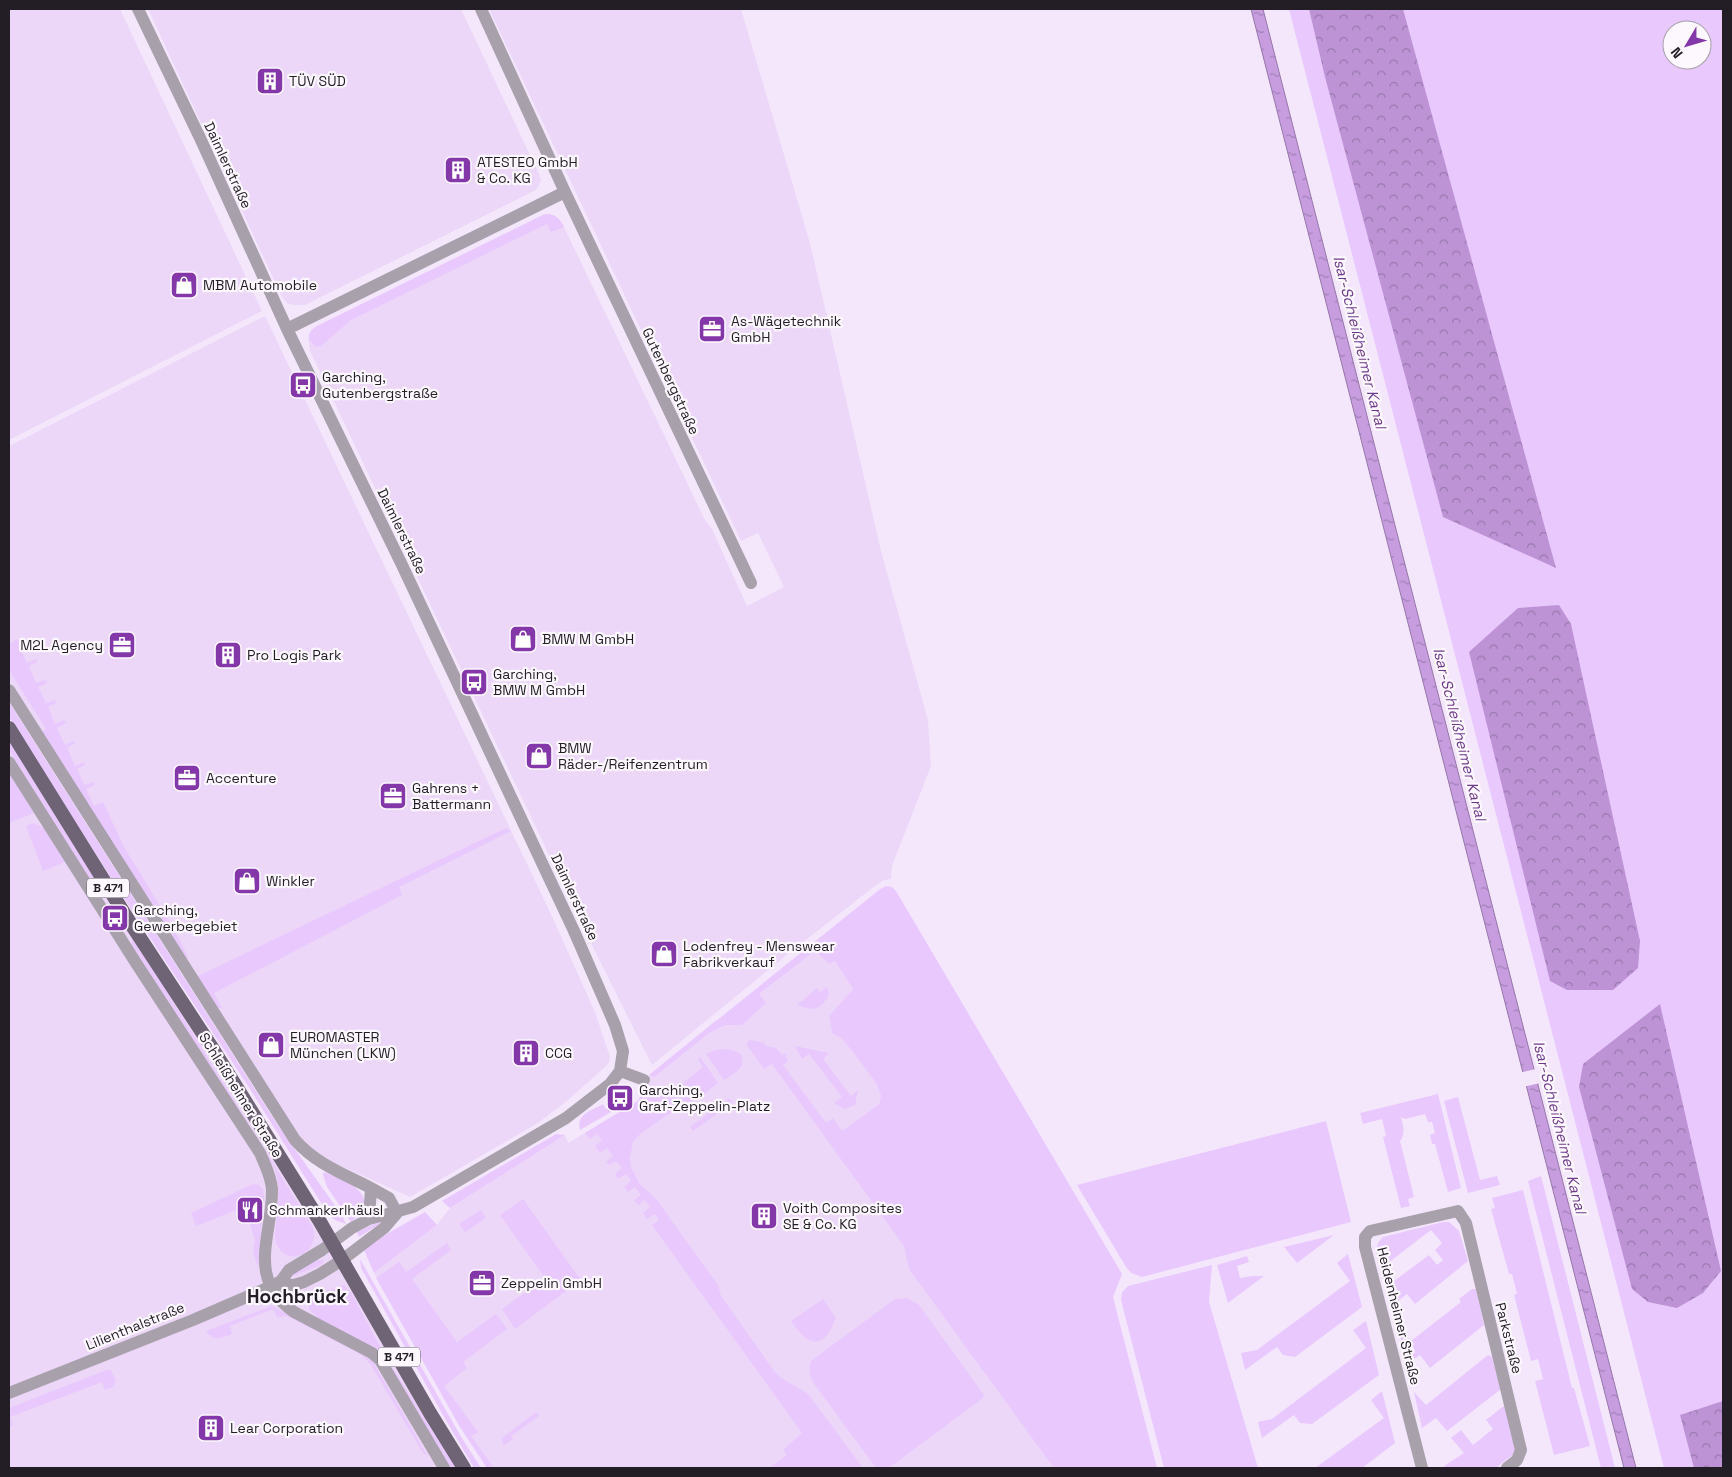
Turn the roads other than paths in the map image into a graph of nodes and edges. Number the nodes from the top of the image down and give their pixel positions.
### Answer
1 (138, 9) edge
2 (481, 9) edge
3 (564, 192) junction
4 (287, 329) junction
5 (751, 584) dead end
6 (9, 690) edge
7 (9, 728) edge
8 (9, 762) edge
9 (620, 1071) junction
10 (644, 1080) dead end
11 (369, 1187) junction
12 (1458, 1211) joint
13 (397, 1213) junction
14 (369, 1219) junction
15 (332, 1242) junction
16 (342, 1260) junction
17 (272, 1286) junction
18 (9, 1393) edge
19 (444, 1468) edge
20 (464, 1468) edge
21 (1422, 1468) edge
22 (1507, 1468) edge

1 - 4 street, Daimlerstraße
2 - 3 street, Gutenbergstraße
3 - 4 street
3 - 5 street, Gutenbergstraße
4 - 9 street, Daimlerstraße
6 - 11 street, Schleißheimer Straße
7 - 15 main road, Schleißheimer Straße / B 471
8 - 17 street, Schleißheimer Straße
9 - 10 street
9 - 13 street
11 - 13 street, Schleißheimer Straße
11 - 14 street
12 - 21 street, Heidenheimer Straße
12 - 22 street, Parkstraße
13 - 14 street
13 - 16 street
14 - 15 street
15 - 16 main road, Schleißheimer Straße / B 471
15 - 17 street, Lilienthalstraße
16 - 17 street, Lilienthalstraße
16 - 20 main road, Schleißheimer Straße / B 471
17 - 18 street, Lilienthalstraße
17 - 19 street, Schleißheimer Straße

